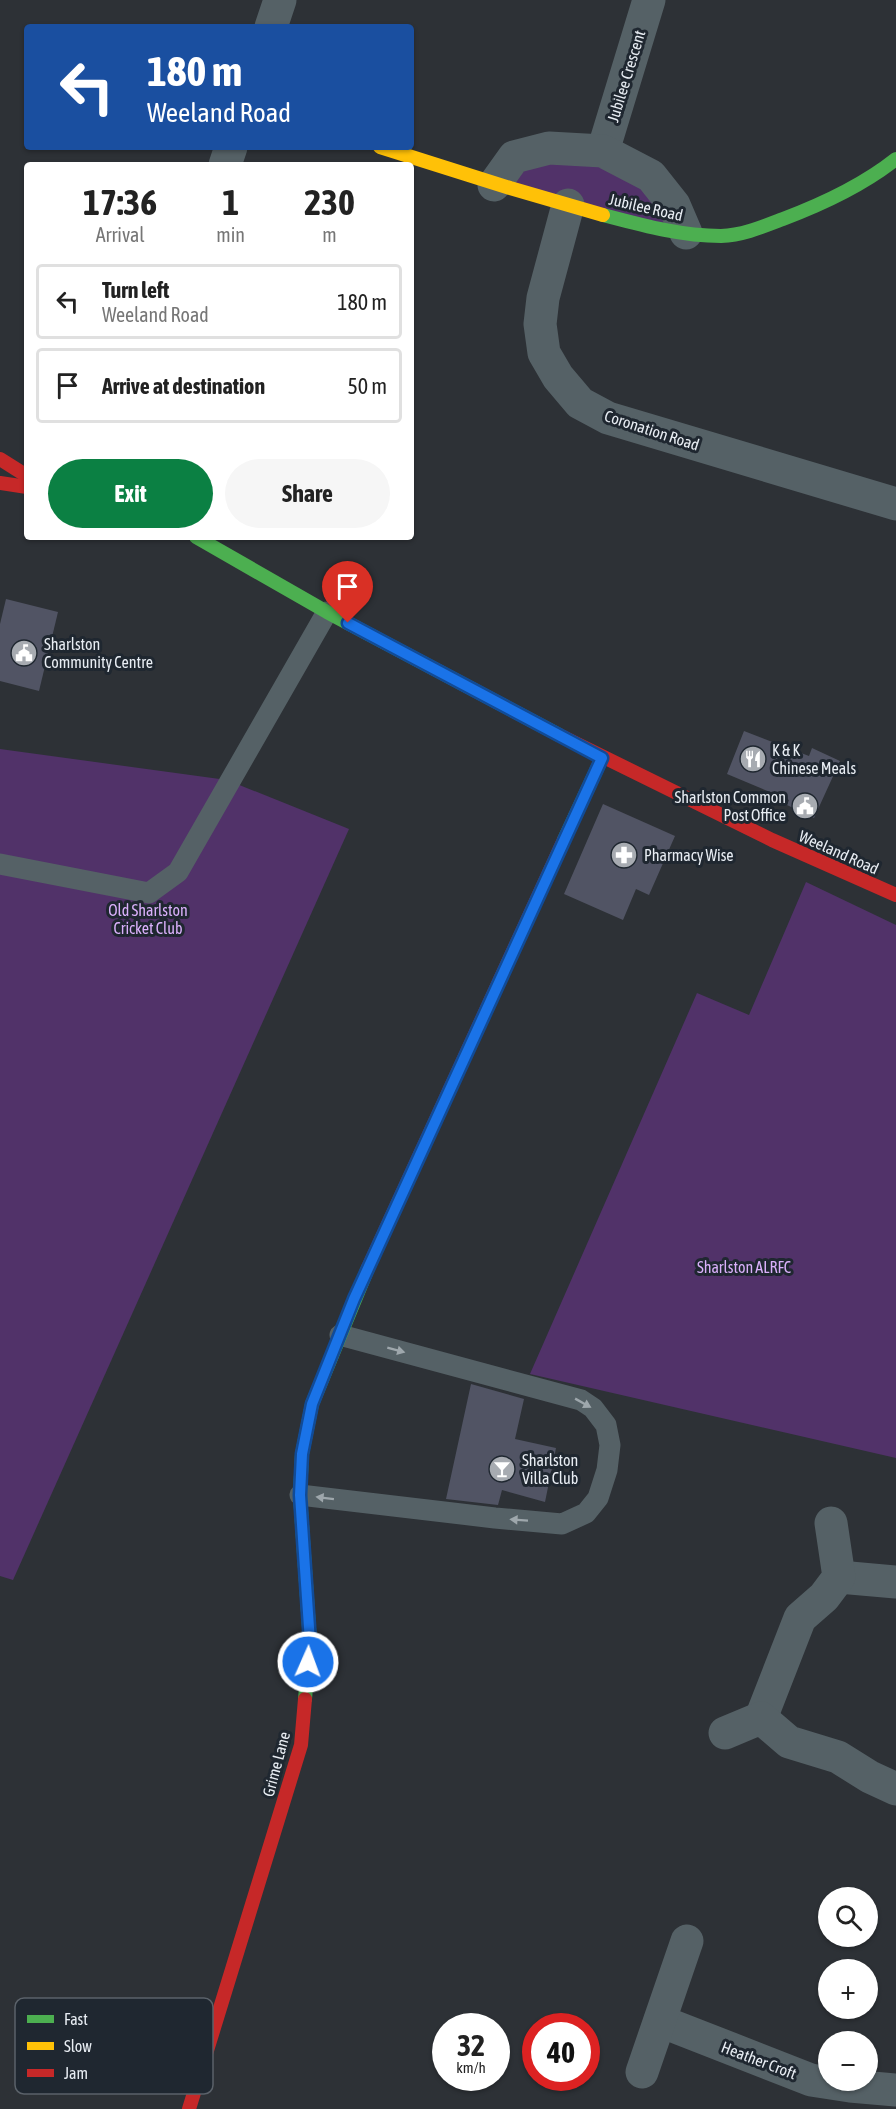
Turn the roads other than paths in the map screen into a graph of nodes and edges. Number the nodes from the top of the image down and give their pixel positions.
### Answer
1 (280, 0) edge
2 (649, 0) edge
3 (273, 24) edge
4 (389, 150) edge
5 (603, 151) junction
6 (896, 159) edge
7 (494, 184) junction
8 (568, 205) junction
9 (686, 234) junction
10 (0, 459) edge
11 (24, 474) edge
12 (0, 483) edge
13 (24, 487) edge
14 (896, 504) edge
15 (201, 540) edge
16 (327, 612) junction
17 (602, 758) junction
18 (0, 864) edge
19 (896, 895) edge
20 (340, 1335) junction
21 (300, 1495) junction
22 (831, 1523) dead end
23 (839, 1577) junction
24 (896, 1582) edge
25 (761, 1718) junction
26 (724, 1733) dead end
27 (896, 1789) edge
28 (687, 1941) dead end
29 (660, 2021) junction
30 (213, 2031) edge
31 (642, 2072) dead end
32 (896, 2090) edge
33 (194, 2094) edge
34 (189, 2109) edge

1 - 3 street
2 - 5 street, Jubilee Crescent
4 - 7 street, Jubilee Road
5 - 7 street
5 - 9 street
6 - 9 street, Jubilee Road
7 - 8 street, Jubilee Road
8 - 9 street, Jubilee Road
8 - 14 street, Coronation Road
10 - 11 street
12 - 13 street
15 - 16 street, Weeland Road
16 - 17 street, Weeland Road
16 - 18 lane
17 - 19 street, Weeland Road
17 - 20 street, Grime Lane
20 - 21 street, Grime Lane
20 -> 21 lane
21 - 30 street, Grime Lane
22 - 23 street
23 - 24 street
23 - 25 street
25 - 26 street
25 - 27 street
28 - 29 street
29 - 31 street
29 - 32 street, Heather Croft
33 - 34 street, Grime Lane

